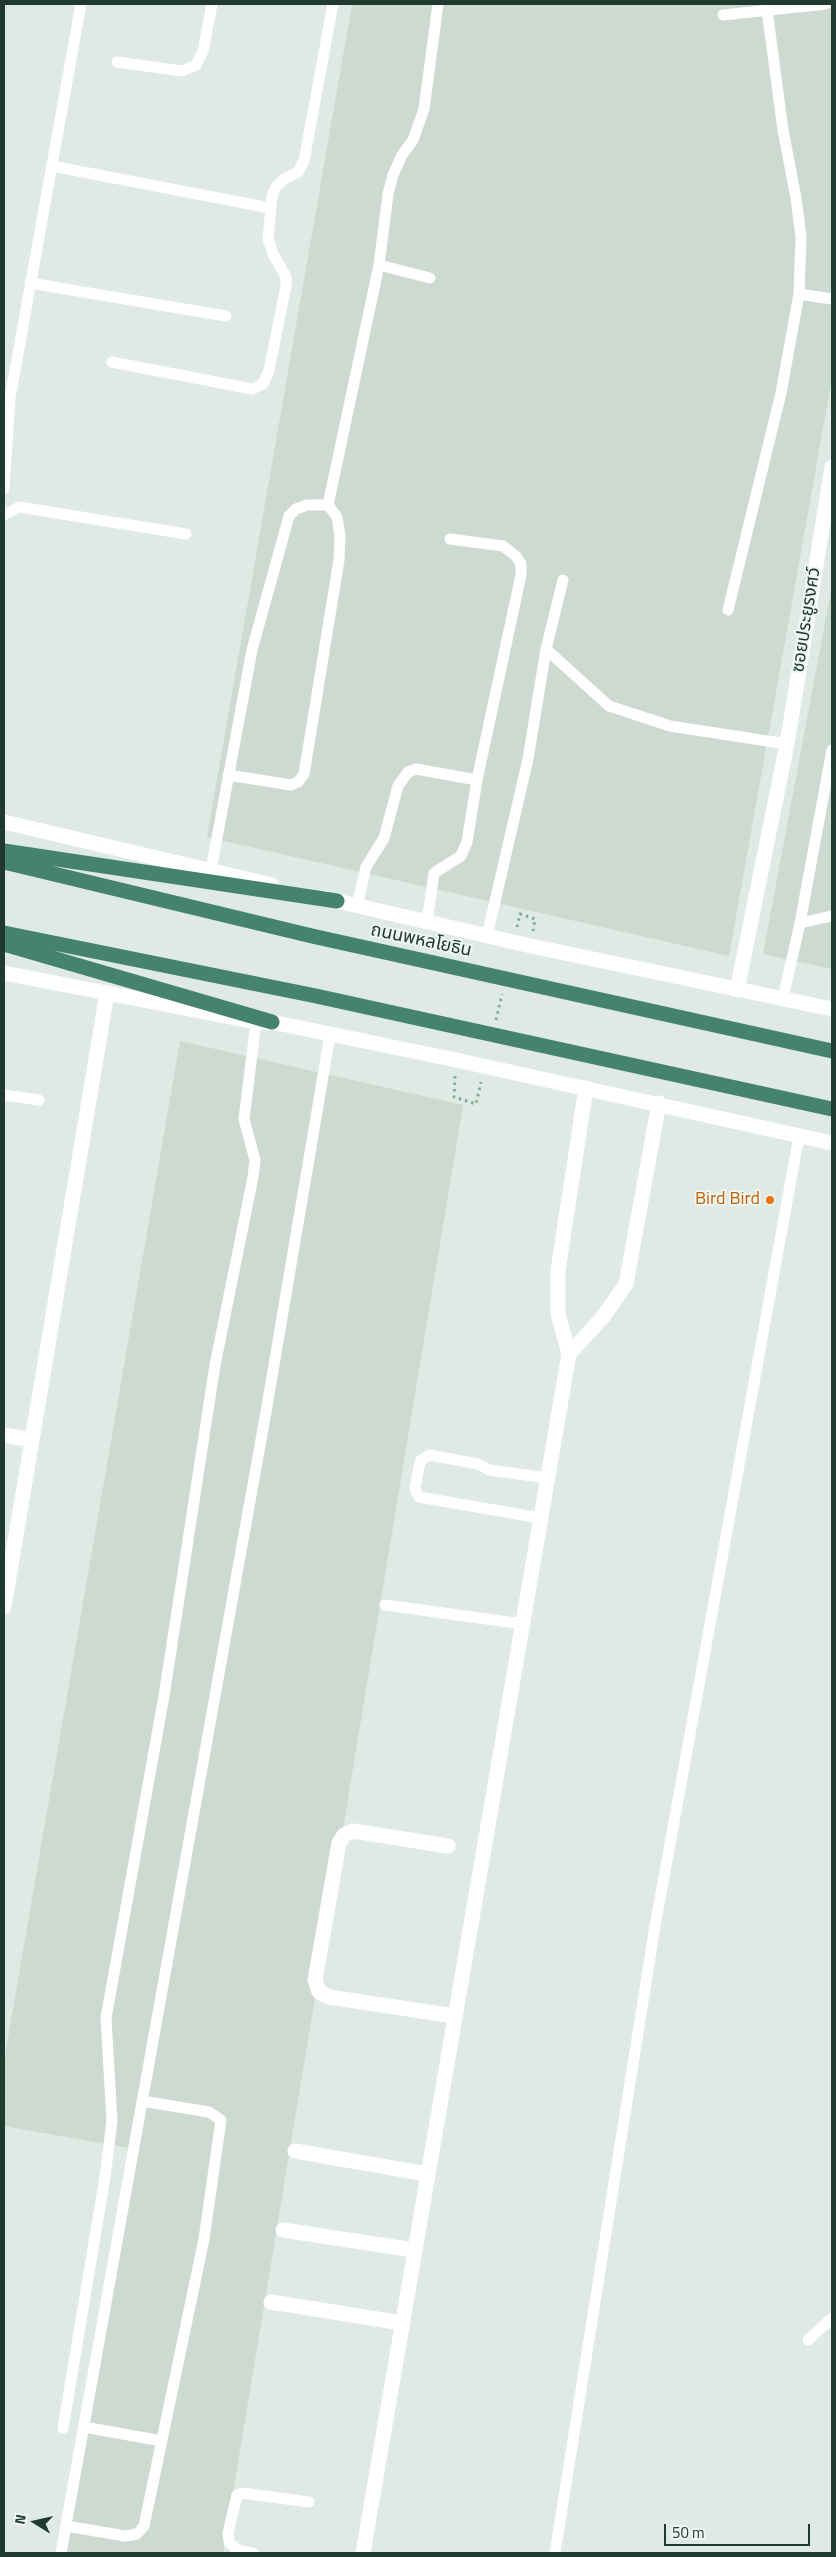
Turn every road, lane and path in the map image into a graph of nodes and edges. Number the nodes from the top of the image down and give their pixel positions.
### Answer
1 (81, 4) edge
2 (212, 4) edge
3 (333, 4) edge
4 (438, 4) edge
5 (826, 4) edge
6 (767, 10) junction
7 (723, 15) dead end
8 (118, 62) dead end
9 (52, 166) junction
10 (270, 208) junction
11 (379, 266) junction
12 (430, 278) dead end
13 (30, 283) junction
14 (799, 294) junction
15 (832, 299) edge
16 (226, 316) dead end
17 (112, 362) dead end
18 (832, 467) edge
19 (4, 488) edge
20 (328, 506) junction
21 (4, 515) edge
22 (186, 534) dead end
23 (450, 539) dead end
24 (563, 580) dead end
25 (728, 610) dead end
26 (546, 648) junction
27 (787, 744) junction
28 (832, 750) edge
29 (228, 775) junction
30 (477, 780) junction
31 (4, 822) edge
32 (4, 851) edge
33 (4, 862) edge
34 (211, 870) junction
35 (337, 901) junction
36 (357, 906) junction
37 (520, 914) dead end
38 (832, 916) edge
39 (427, 922) junction
40 (800, 922) junction
41 (4, 933) edge
42 (516, 933) dead end
43 (487, 936) junction
44 (4, 944) edge
45 (4, 973) edge
46 (503, 990) dead end
47 (738, 990) junction
48 (107, 993) junction
49 (783, 998) junction
50 (832, 1009) edge
51 (256, 1022) junction
52 (272, 1022) junction
53 (494, 1028) dead end
54 (330, 1035) junction
55 (832, 1050) edge
56 (456, 1060) junction
57 (482, 1075) dead end
58 (586, 1088) junction
59 (4, 1095) edge
60 (39, 1100) dead end
61 (658, 1103) junction
62 (832, 1109) edge
63 (799, 1136) junction
64 (832, 1143) edge
65 (569, 1354) junction
66 (4, 1435) edge
67 (32, 1440) junction
68 (548, 1478) junction
69 (540, 1518) junction
70 (385, 1605) dead end
71 (4, 1607) edge
72 (523, 1624) junction
73 (448, 1846) dead end
74 (454, 2016) junction
75 (142, 2101) junction
76 (295, 2151) dead end
77 (427, 2174) junction
78 (283, 2230) dead end
79 (414, 2250) junction
80 (271, 2302) dead end
81 (832, 2318) edge
82 (402, 2323) junction
83 (808, 2340) dead end
84 (84, 2427) junction
85 (63, 2428) dead end
86 (162, 2441) junction
87 (309, 2502) dead end
88 (66, 2526) junction
89 (61, 2553) edge
90 (253, 2553) edge
91 (363, 2553) edge
92 (556, 2553) edge

1 - 9 lane
2 - 8 lane
3 - 10 lane
4 - 11 lane
5 - 6 lane
6 - 7 lane
6 - 14 lane
9 - 10 lane
9 - 13 lane
10 - 17 lane
11 - 12 lane
11 - 20 lane
13 - 16 lane
13 - 19 lane
14 - 15 lane
14 - 25 lane
18 - 27 street, ซอยประยูรงศว์
20 - 29 lane
20 - 29 lane
21 - 22 lane
23 - 30 lane
24 - 26 lane
26 - 27 lane
26 - 43 lane
27 - 47 street, ซอยประยูรงศว์
28 - 40 lane
29 - 34 lane
30 - 36 lane
30 - 39 lane
31 - 34 street, ถนนพหลโยธิน
32 - 35 highway
33 - 55 highway, ถนนพหลโยธิน
34 - 35 street, ถนนพหลโยธิน
35 - 36 street, ถนนพหลโยธิน
36 - 39 street, ถนนพหลโยธิน
37 - 42 path
38 - 40 lane
39 - 43 street, ถนนพหลโยธิน
40 - 49 lane
41 - 62 highway
43 - 47 street, ถนนพหลโยธิน
44 - 52 highway
45 - 48 street
46 - 53 path
47 - 49 street, ถนนพหลโยธิน
48 - 51 street
48 - 67 street
49 - 50 street, ถนนพหลโยธิน
51 - 52 street
51 - 85 lane
52 - 54 street
54 - 56 street
54 - 75 lane
56 - 57 path
56 - 58 street
58 - 61 street
58 - 65 street
59 - 60 lane
61 - 63 street
61 - 65 street
63 - 64 street
63 - 92 lane
65 - 68 street
66 - 67 street
67 - 71 street
68 - 69 street
68 - 69 lane
69 - 72 street
70 - 72 lane
72 - 74 street
73 - 74 street
74 - 77 street
75 - 84 lane
75 - 86 lane
76 - 77 street
77 - 79 street
78 - 79 street
79 - 82 street
80 - 82 street
81 - 83 lane
82 - 91 street
84 - 86 lane
84 - 88 lane
86 - 88 lane
87 - 90 lane
88 - 89 lane

